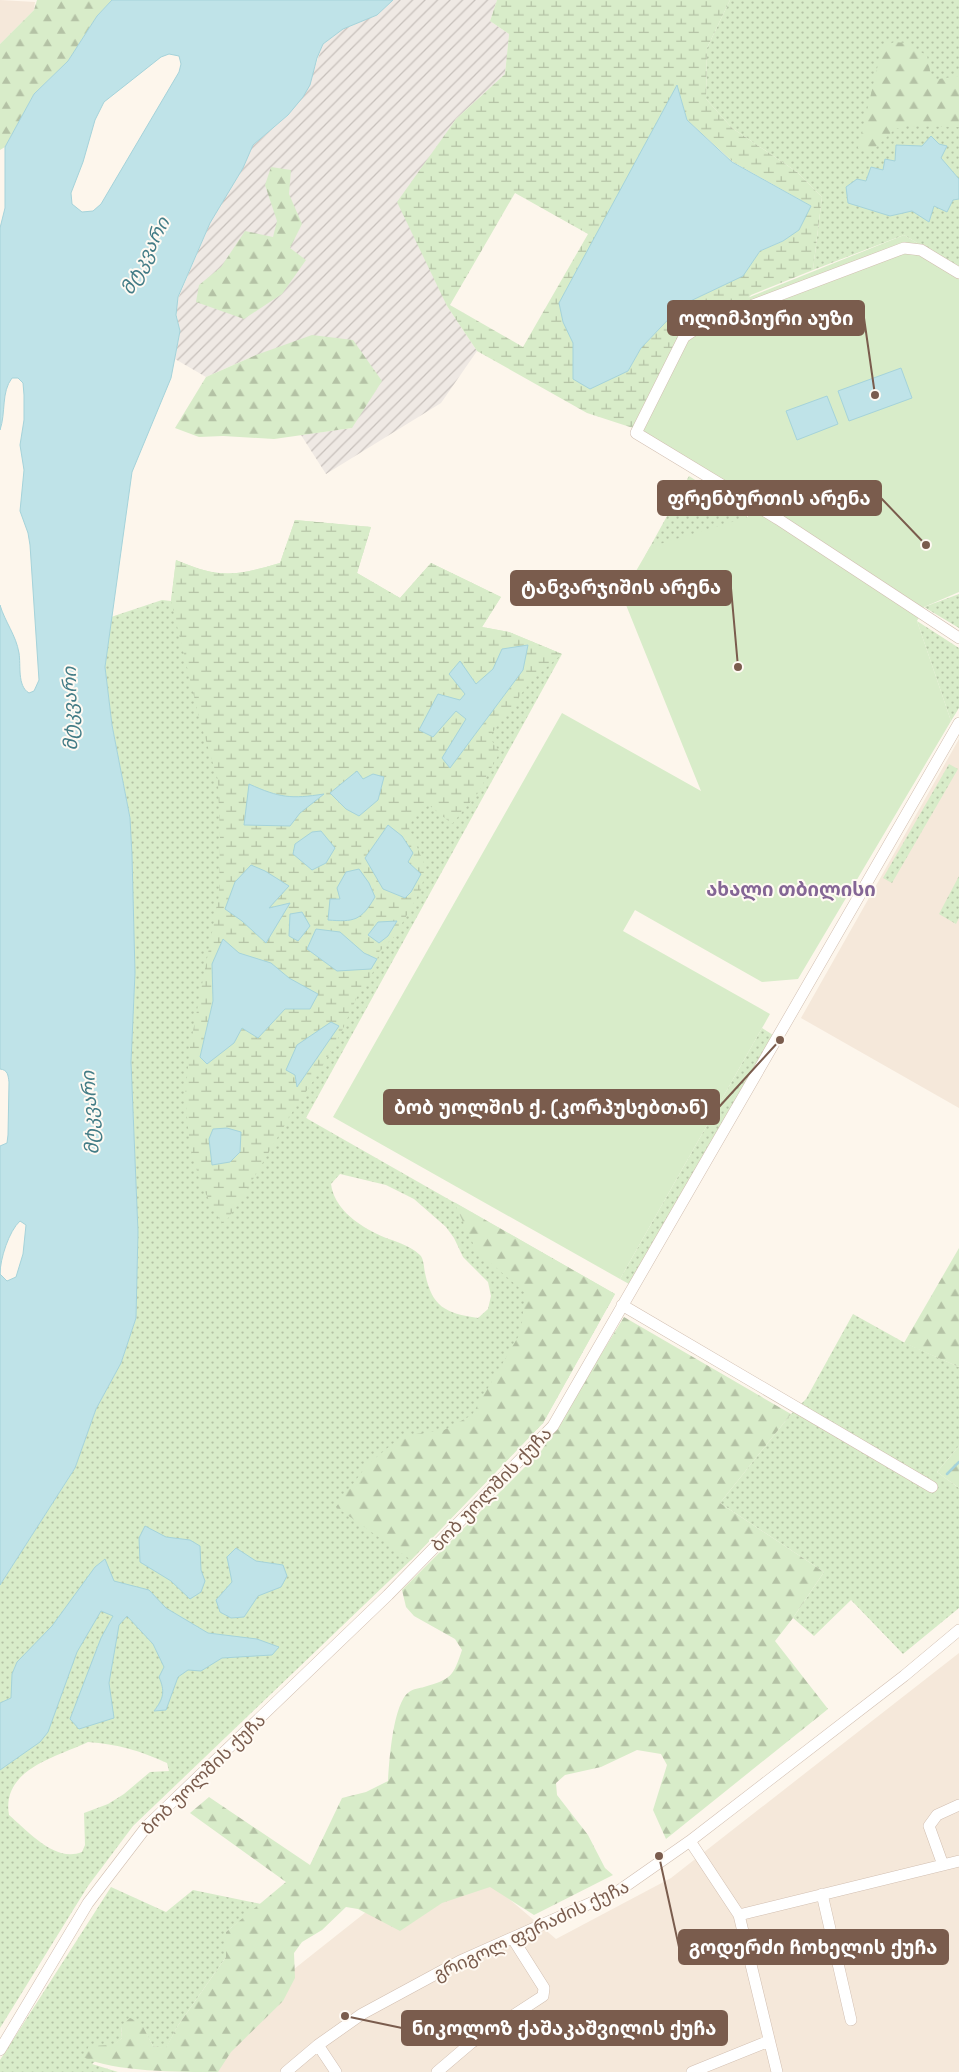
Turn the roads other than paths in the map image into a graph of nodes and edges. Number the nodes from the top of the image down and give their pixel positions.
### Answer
1 (959, 273) edge
2 (959, 638) edge
3 (959, 723) edge
4 (622, 1305) junction
5 (932, 1487) dead end
6 (959, 1630) edge
7 (959, 1805) edge
8 (690, 1841) junction
9 (959, 1863) edge
10 (943, 1865) junction
11 (822, 1894) junction
12 (739, 1915) junction
13 (512, 1939) junction
14 (851, 2020) dead end
15 (770, 2040) junction
16 (318, 2045) junction
17 (0, 2050) edge
18 (286, 2072) edge
19 (336, 2072) edge
20 (437, 2072) edge
21 (692, 2072) edge
22 (777, 2072) edge

1 - 2 street
3 - 4 street, ბობ უოლშის ქუჩა
4 - 5 street
4 - 17 street, ბობ უოლშის ქუჩა
6 - 8 street, გრიგოლ ფერაძის ქუჩა
7 - 10 street
8 - 12 street
8 - 13 street, გრიგოლ ფერაძის ქუჩა
9 - 10 street
10 - 11 street
11 - 12 street
11 - 14 street
12 - 15 street
13 - 16 street, გრიგოლ ფერაძის ქუჩა
13 - 20 street
15 - 21 street
15 - 22 street
16 - 18 street, გრიგოლ ფერაძის ქუჩა
16 - 19 street

